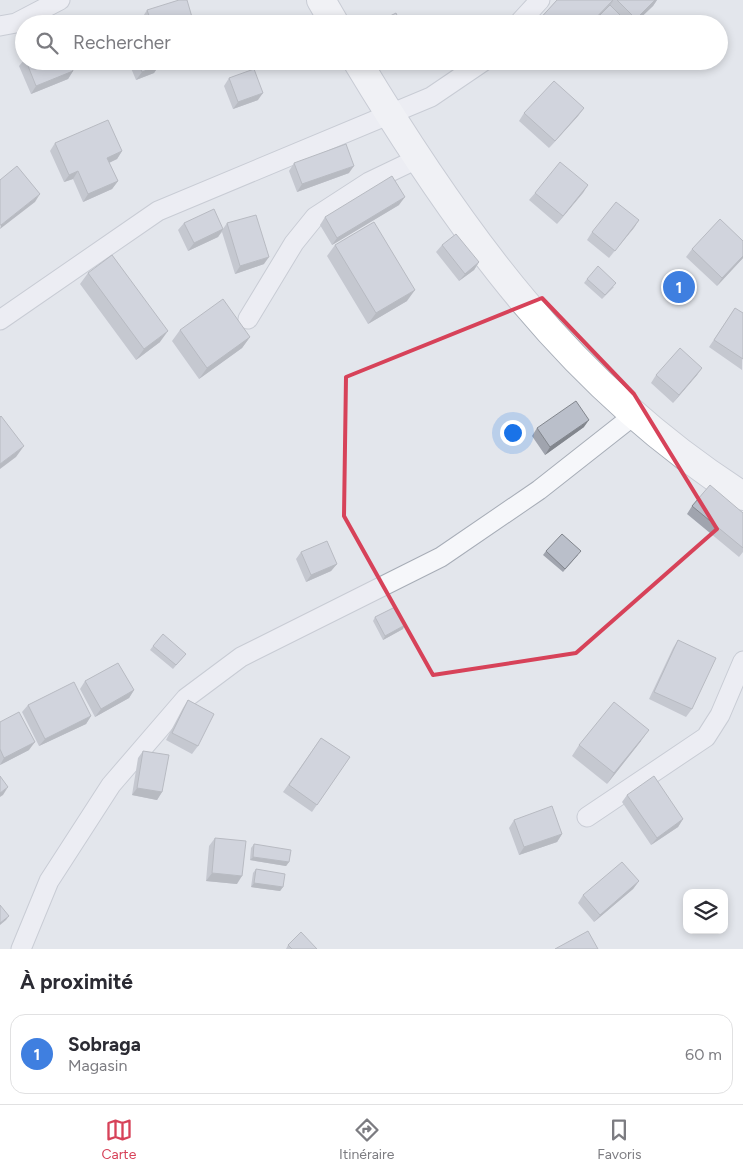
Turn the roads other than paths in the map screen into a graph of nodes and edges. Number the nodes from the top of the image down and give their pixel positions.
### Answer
1 (60, 0) edge
2 (321, 0) edge
3 (540, 0) edge
4 (31, 15) edge
5 (330, 15) edge
6 (526, 15) edge
7 (15, 23) edge
8 (0, 26) edge
9 (363, 70) edge
10 (471, 70) edge
11 (389, 114) junction
12 (417, 159) junction
13 (248, 319) dead end
14 (0, 320) edge
15 (633, 416) junction
16 (743, 496) edge
17 (743, 661) edge
18 (588, 817) dead end
19 (21, 949) edge

1 - 4 street
2 - 5 street
3 - 6 street
7 - 8 street
9 - 11 street
10 - 11 street
11 - 12 street
11 - 14 street
12 - 13 street
12 - 15 street
15 - 16 street
15 - 19 street
17 - 18 street

